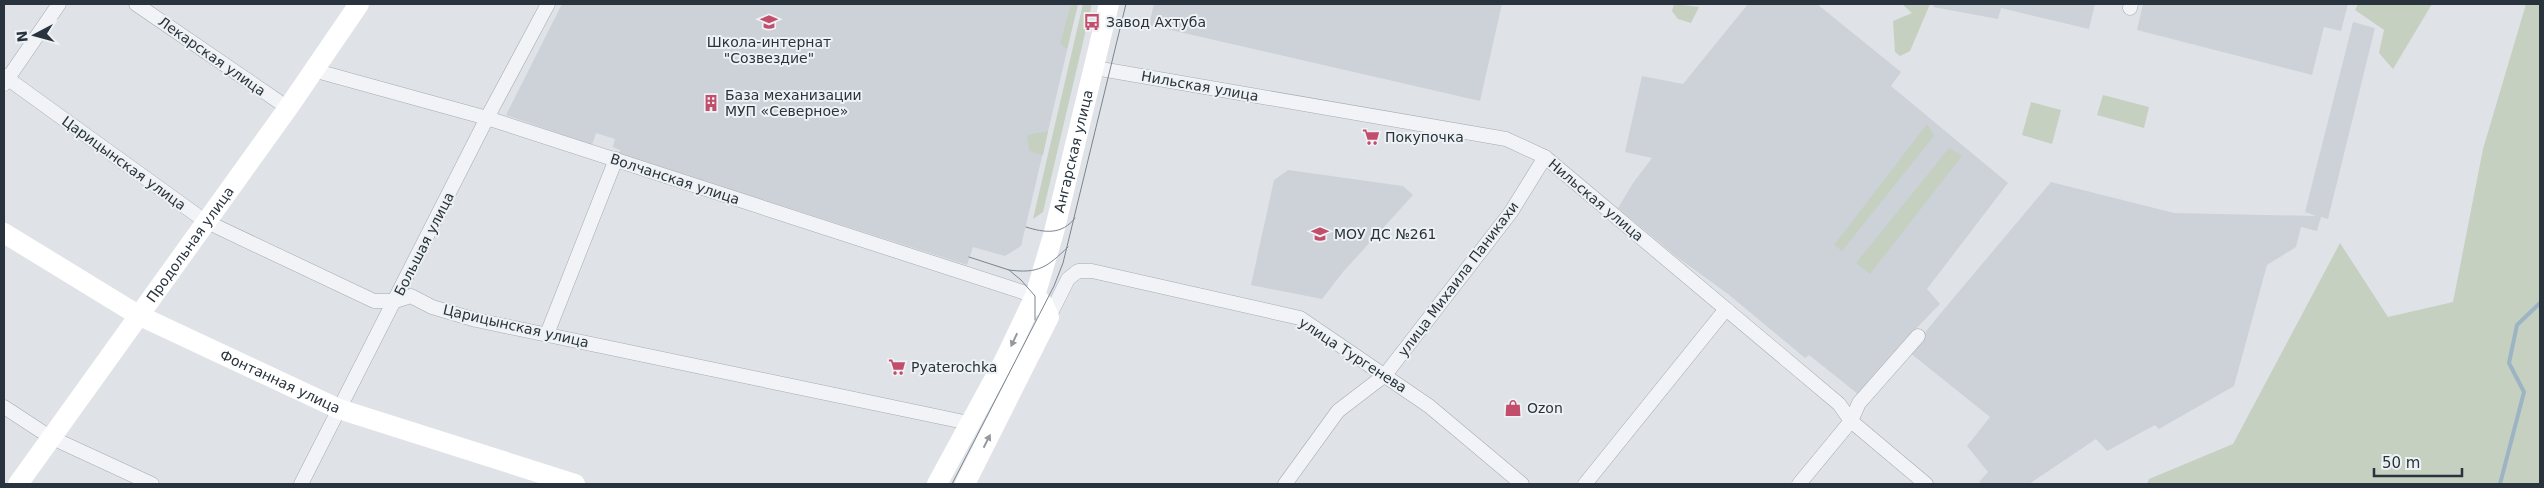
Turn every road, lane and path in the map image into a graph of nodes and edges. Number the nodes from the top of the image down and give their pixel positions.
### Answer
1 (59, 4) edge
2 (136, 4) edge
3 (360, 4) edge
4 (548, 4) edge
5 (1109, 4) edge
6 (1095, 68) junction
7 (313, 70) junction
8 (5, 80) edge
9 (288, 108) junction
10 (487, 118) junction
11 (1544, 157) junction
12 (616, 159) junction
13 (205, 221) junction
14 (4, 233) edge
15 (395, 301) junction
16 (1046, 306) junction
17 (1726, 309) junction
18 (138, 315) junction
19 (547, 334) junction
20 (1918, 336) dead end
21 (1385, 375) junction
22 (4, 407) edge
23 (340, 409) junction
24 (1851, 421) junction
25 (969, 423) junction
26 (50, 437) junction
27 (18, 484) edge
28 (152, 484) edge
29 (301, 484) edge
30 (575, 484) edge
31 (937, 484) edge
32 (965, 484) edge
33 (1285, 484) edge
34 (1522, 484) edge
35 (1586, 484) edge
36 (1799, 484) edge
37 (1926, 484) edge

1 - 8 street
2 - 9 street, Лекарская улица
3 - 7 main road, Продольная улица
4 - 10 street, Большая улица
5 - 6 main road, Ангарская улица
6 - 11 street, Нильская улица
6 - 16 main road, Ангарская улица
7 - 9 main road, Продольная улица
7 - 10 street, Волчанская улица
8 - 13 street, Царицынская улица
9 - 13 main road, Продольная улица
10 - 12 street, Волчанская улица
10 - 15 street, Большая улица
11 - 17 street, Нильская улица
11 - 21 street, улица Михаила Паникахи
12 - 16 street, Волчанская улица
12 - 19 street
13 - 15 street, Царицынская улица
13 - 18 main road, Продольная улица
14 - 18 main road, Фонтанная улица
15 - 19 street, Царицынская улица
15 - 23 street, Большая улица
16 - 21 street, улица Тургенева
16 -> 25 main road, Ангарская улица
32 -> 16 main road, Ангарская улица
17 - 24 street, Нильская улица
17 - 35 street
18 - 23 main road, Фонтанная улица
18 - 26 main road, Продольная улица
19 - 25 street, Царицынская улица
20 - 24 street
21 - 33 street, улица Михаила Паникахи
21 - 34 street, улица Тургенева
22 - 26 street
23 - 29 street, Большая улица
23 - 30 main road, Фонтанная улица
24 - 36 street
24 - 37 street, Нильская улица
25 - 31 main road, Ангарская улица
26 - 27 main road, Продольная улица
26 - 28 street

